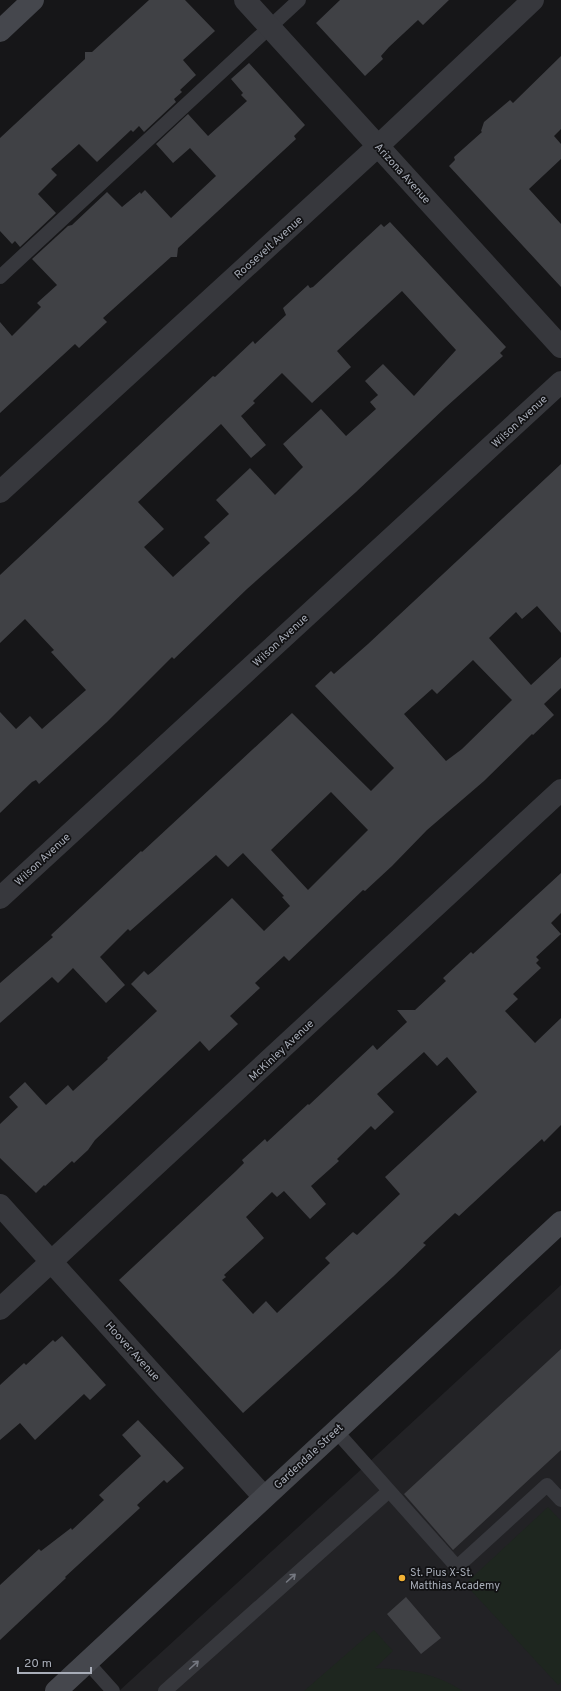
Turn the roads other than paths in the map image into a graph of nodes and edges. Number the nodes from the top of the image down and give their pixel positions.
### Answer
1 (33, 0) edge
2 (245, 0) edge
3 (299, 0) edge
4 (534, 0) edge
5 (270, 27) junction
6 (0, 31) edge
7 (378, 146) junction
8 (0, 277) edge
9 (561, 347) edge
10 (561, 382) edge
11 (0, 492) edge
12 (561, 790) edge
13 (0, 898) edge
14 (0, 1205) edge
15 (561, 1222) edge
16 (52, 1261) junction
17 (0, 1309) edge
18 (336, 1431) junction
19 (389, 1492) junction
20 (264, 1497) junction
21 (561, 1500) edge
22 (87, 1662) junction
23 (56, 1691) edge
24 (114, 1691) edge
25 (165, 1691) edge

1 - 6 street
2 - 5 street, Arizona Avenue
3 - 5 lane
4 - 7 street, Roosevelt Avenue
5 - 7 street, Arizona Avenue
5 - 8 lane
7 - 9 street, Arizona Avenue
7 - 11 street, Roosevelt Avenue
10 - 13 street, Wilson Avenue
12 - 16 street, McKinley Avenue
14 - 16 street, Hoover Avenue
15 - 18 street, Gardendale Street
16 - 17 street, McKinley Avenue
16 - 20 street, Hoover Avenue
18 - 19 lane
18 - 20 street, Gardendale Street
19 - 21 lane
25 -> 19 lane
20 - 22 street, Gardendale Street
22 - 23 street, Gardendale Street
22 - 24 lane

